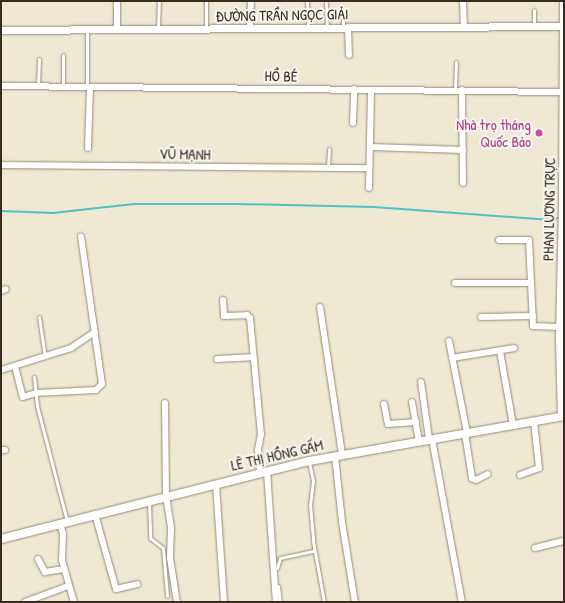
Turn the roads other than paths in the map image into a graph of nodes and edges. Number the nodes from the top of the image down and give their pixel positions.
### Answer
1 (116, 1) edge
2 (159, 1) edge
3 (206, 1) edge
4 (251, 1) edge
5 (307, 1) edge
6 (464, 1) edge
7 (563, 1) edge
8 (326, 2) dead end
9 (534, 10) dead end
10 (563, 10) edge
11 (343, 18) dead end
12 (464, 26) junction
13 (534, 26) junction
14 (562, 26) junction
15 (308, 27) junction
16 (346, 27) junction
17 (250, 28) junction
18 (327, 28) junction
19 (158, 29) junction
20 (206, 29) junction
21 (1, 30) edge
22 (87, 30) junction
23 (117, 30) junction
24 (63, 55) dead end
25 (349, 55) dead end
26 (39, 59) dead end
27 (456, 62) dead end
28 (1, 86) edge
29 (38, 87) junction
30 (63, 87) junction
31 (88, 87) junction
32 (354, 90) junction
33 (371, 90) junction
34 (458, 90) junction
35 (563, 91) edge
36 (353, 122) dead end
37 (370, 147) junction
38 (88, 148) dead end
39 (328, 149) dead end
40 (464, 150) junction
41 (1, 165) edge
42 (328, 168) junction
43 (369, 168) junction
44 (462, 183) dead end
45 (369, 188) dead end
46 (562, 201) joint
47 (81, 236) dead end
48 (498, 240) dead end
49 (455, 283) dead end
50 (531, 283) junction
51 (223, 300) dead end
52 (320, 307) dead end
53 (533, 316) junction
54 (39, 317) dead end
55 (481, 317) dead end
56 (559, 327) junction
57 (95, 332) junction
58 (449, 341) dead end
59 (514, 348) dead end
60 (500, 351) junction
61 (252, 357) junction
62 (45, 358) junction
63 (452, 358) junction
64 (217, 359) dead end
65 (15, 366) junction
66 (1, 370) edge
67 (34, 377) dead end
68 (420, 382) dead end
69 (36, 393) junction
70 (412, 402) dead end
71 (165, 403) dead end
72 (384, 404) dead end
73 (562, 416) edge
74 (534, 421) junction
75 (416, 422) junction
76 (513, 425) junction
77 (466, 433) junction
78 (431, 439) junction
79 (419, 441) junction
80 (338, 456) junction
81 (309, 461) junction
82 (263, 471) junction
83 (488, 474) dead end
84 (520, 475) dead end
85 (216, 484) junction
86 (166, 496) junction
87 (149, 500) junction
88 (94, 514) junction
89 (63, 522) junction
90 (1, 539) edge
91 (564, 541) edge
92 (535, 548) dead end
93 (314, 551) junction
94 (38, 559) dead end
95 (64, 569) junction
96 (137, 584) dead end
97 (68, 586) junction
98 (167, 596) dead end
99 (25, 602) edge
100 (74, 602) edge
101 (177, 602) edge
102 (224, 602) edge
103 (276, 602) edge
104 (280, 602) edge
105 (324, 602) edge
106 (355, 602) edge
107 (462, 602) edge

1 - 23 street
2 - 19 lane
3 - 20 lane
4 - 17 street
5 - 15 lane
6 - 12 street
7 - 10 street, PHAN LƯƠNG TRỰC
8 - 18 lane
9 - 13 lane
10 - 14 street, PHAN LƯƠNG TRỰC
11 - 16 lane
12 - 13 street, ĐƯỜNG TRẦN NGỌC GIẢI
12 - 16 street, ĐƯỜNG TRẦN NGỌC GIẢI
13 - 14 street, ĐƯỜNG TRẦN NGỌC GIẢI
14 - 35 street, PHAN LƯƠNG TRỰC
15 - 17 street, ĐƯỜNG TRẦN NGỌC GIẢI
15 - 18 street, ĐƯỜNG TRẦN NGỌC GIẢI
16 - 18 street, ĐƯỜNG TRẦN NGỌC GIẢI
16 - 25 street
17 - 20 street, ĐƯỜNG TRẦN NGỌC GIẢI
19 - 20 street, ĐƯỜNG TRẦN NGỌC GIẢI
19 - 23 street, ĐƯỜNG TRẦN NGỌC GIẢI
21 - 22 street, ĐƯỜNG TRẦN NGỌC GIẢI
22 - 23 street, ĐƯỜNG TRẦN NGỌC GIẢI
22 - 31 lane
24 - 30 lane
26 - 29 lane
27 - 34 lane
28 - 29 street, HỒ BÉ
29 - 30 street, HỒ BÉ
30 - 31 street, HỒ BÉ
31 - 32 street, HỒ BÉ
31 - 38 street
32 - 33 street, HỒ BÉ
32 - 36 street
33 - 34 street, HỒ BÉ
33 - 37 street
34 - 35 street, HỒ BÉ
34 - 40 street
35 - 46 street, PHAN LƯƠNG TRỰC
37 - 40 street
37 - 43 street
39 - 42 lane
40 - 44 street
41 - 42 street, VŨ MẠNH
42 - 43 street, VŨ MẠNH
43 - 45 street
46 - 56 street, PHAN LƯƠNG TRỰC
47 - 57 street
48 - 50 street
49 - 50 street
50 - 53 street
51 - 61 street
52 - 80 street
53 - 55 street
53 - 56 street
54 - 62 lane
56 - 73 street, PHAN LƯƠNG TRỰC
57 - 62 street
57 - 69 street
58 - 63 street
59 - 60 street
60 - 63 street
60 - 76 street
61 - 64 street
61 - 82 street
62 - 65 street
63 - 77 street
65 - 66 street
65 - 69 street
67 - 69 lane
68 - 78 street
69 - 89 lane
70 - 75 street
71 - 86 street
72 - 75 street
73 - 74 main road, LÊ THỊ HỒNG GẤM
74 - 76 main road, LÊ THỊ HỒNG GẤM
74 - 84 street
75 - 79 street
76 - 77 main road, LÊ THỊ HỒNG GẤM
77 - 78 main road, LÊ THỊ HỒNG GẤM
77 - 83 street
78 - 79 main road, LÊ THỊ HỒNG GẤM
78 - 107 street
79 - 80 main road, LÊ THỊ HỒNG GẤM
80 - 81 main road, LÊ THỊ HỒNG GẤM
80 - 106 street
81 - 82 main road, LÊ THỊ HỒNG GẤM
81 - 93 lane
82 - 85 main road, LÊ THỊ HỒNG GẤM
82 - 103 street
85 - 86 main road, LÊ THỊ HỒNG GẤM
85 - 102 street
86 - 87 main road, LÊ THỊ HỒNG GẤM
86 - 101 street
87 - 88 main road, LÊ THỊ HỒNG GẤM
87 - 98 lane
88 - 89 main road, LÊ THỊ HỒNG GẤM
88 - 96 street
89 - 90 main road, LÊ THỊ HỒNG GẤM
89 - 95 street
91 - 92 street
93 - 104 lane
93 - 105 lane
94 - 95 street
95 - 97 street
97 - 99 street
97 - 100 street

